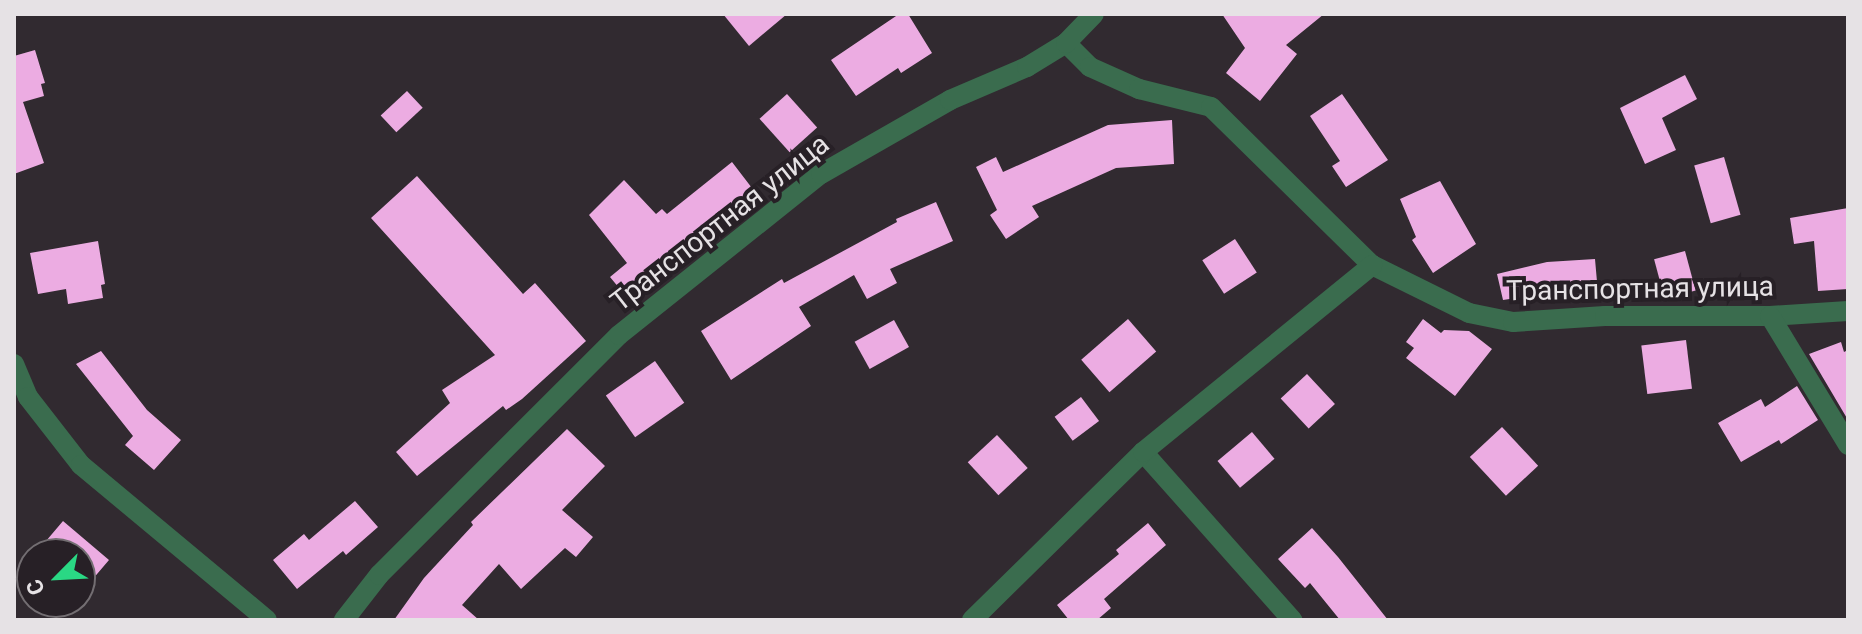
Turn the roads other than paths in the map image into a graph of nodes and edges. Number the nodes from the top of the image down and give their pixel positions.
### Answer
1 (1094, 14) edge
2 (1066, 43) junction
3 (1372, 265) junction
4 (1848, 311) edge
5 (1770, 316) junction
6 (14, 364) edge
7 (1848, 445) edge
8 (1143, 452) junction
9 (267, 620) edge
10 (344, 620) edge
11 (972, 620) edge
12 (1292, 620) edge

1 - 2 street
2 - 3 street, Транспортная улица
2 - 10 street, Транспортная улица
3 - 5 street, Транспортная улица
3 - 8 street
4 - 5 street, Транспортная улица
5 - 7 street
6 - 9 street
8 - 11 street
8 - 12 street

